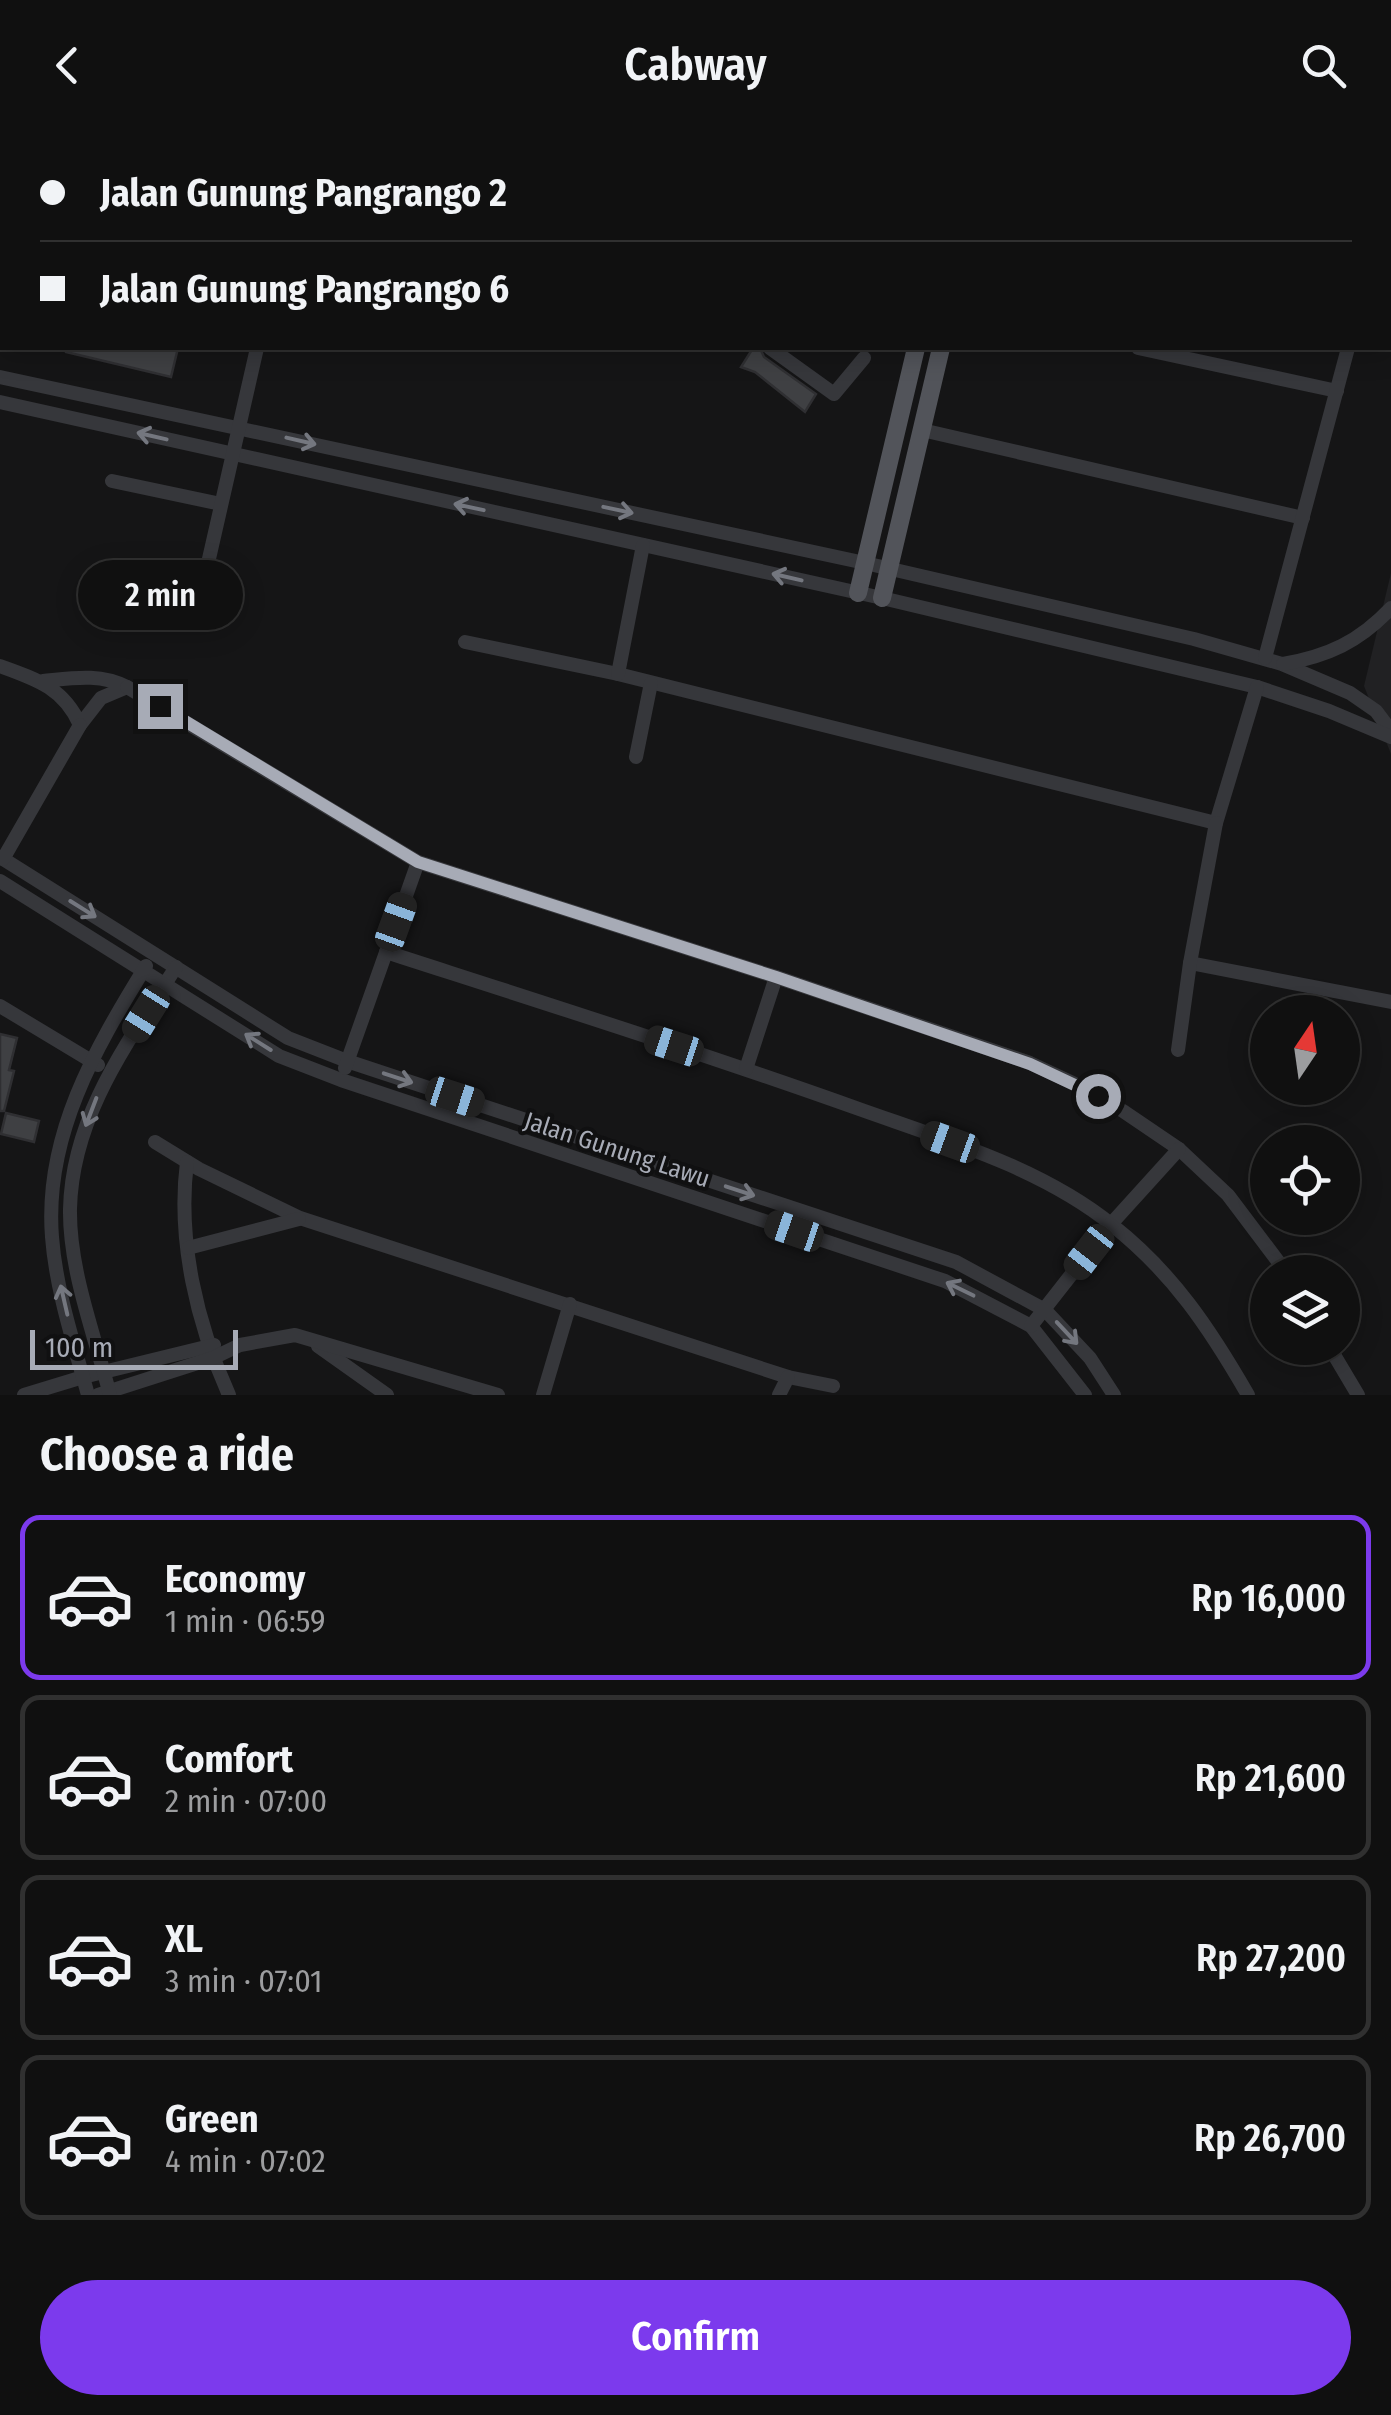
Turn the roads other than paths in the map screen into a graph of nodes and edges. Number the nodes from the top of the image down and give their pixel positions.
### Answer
1 (257, 350) edge
2 (773, 350) edge
3 (916, 350) edge
4 (941, 350) edge
5 (1147, 350) edge
6 (1347, 350) edge
7 (864, 358) dead end
8 (0, 376) edge
9 (1337, 391) junction
10 (0, 402) edge
11 (240, 428) junction
12 (922, 430) junction
13 (232, 454) junction
14 (112, 481) dead end
15 (221, 504) junction
16 (1303, 518) junction
17 (643, 545) junction
18 (865, 562) junction
19 (889, 568) junction
20 (858, 593) junction
21 (882, 598) junction
22 (198, 607) dead end
23 (1391, 608) edge
24 (465, 642) dead end
25 (1265, 658) junction
26 (1282, 664) junction
27 (0, 666) edge
28 (618, 674) junction
29 (43, 682) junction
30 (650, 683) junction
31 (1257, 686) junction
32 (128, 687) junction
33 (80, 725) junction
34 (1391, 734) edge
35 (636, 757) dead end
36 (1216, 823) junction
37 (2, 858) edge
38 (418, 862) junction
39 (0, 881) edge
40 (386, 952) junction
41 (154, 953) junction
42 (1190, 963) junction
43 (176, 968) junction
44 (142, 971) junction
45 (776, 977) junction
46 (165, 985) junction
47 (1391, 1002) edge
48 (0, 1006) edge
49 (1178, 1050) dead end
50 (347, 1061) junction
51 (91, 1062) junction
52 (746, 1069) junction
53 (110, 1071) junction
54 (341, 1080) junction
55 (155, 1142) dead end
56 (1179, 1150) junction
57 (187, 1162) junction
58 (56, 1172) junction
59 (75, 1175) junction
60 (300, 1218) junction
61 (1111, 1224) junction
62 (188, 1248) junction
63 (1273, 1255) edge
64 (570, 1304) junction
65 (1044, 1310) junction
66 (1031, 1326) junction
67 (306, 1338) junction
68 (210, 1352) junction
69 (1340, 1365) edge
70 (104, 1372) junction
71 (83, 1377) junction
72 (788, 1377) junction
73 (833, 1386) dead end
74 (106, 1394) edge
75 (24, 1395) edge
76 (88, 1395) edge
77 (229, 1395) edge
78 (387, 1395) edge
79 (498, 1395) edge
80 (543, 1395) edge
81 (779, 1395) edge
82 (1085, 1395) edge
83 (1114, 1395) edge
84 (1248, 1395) edge
85 (1358, 1395) edge

1 - 11 street
2 - 7 street
3 - 18 main road
4 - 12 main road
5 - 9 street
6 - 9 street
8 - 11 street
9 - 16 street
13 -> 10 street
11 - 13 street
11 -> 18 street
12 - 16 street
12 - 19 main road
13 - 15 street
17 -> 13 street
14 - 15 street
15 - 22 street
16 - 25 street
20 -> 17 street
17 - 28 street
18 - 19 street
18 - 20 main road
19 - 21 main road
19 - 25 street
20 - 21 street
21 - 31 street
23 - 26 street
24 - 28 street
25 - 26 street
26 - 34 street
27 - 29 street
28 - 30 street
29 - 32 street
29 - 33 street
30 - 35 street
30 - 36 street
31 - 34 street
31 - 36 street
32 - 33 street
32 - 38 street
33 - 37 street
36 - 42 street
37 -> 41 street, Jalan Gunung Lawu
38 - 40 street
38 - 45 street
39 - 44 street, Jalan Gunung Lawu
40 - 50 street
40 - 52 street
41 - 43 street, Jalan Gunung Lawu
41 - 44 street
42 - 47 street
42 - 49 street
43 - 46 street
43 - 50 street, Jalan Gunung Lawu
44 - 46 street, Jalan Gunung Lawu
44 - 51 street
45 - 52 street
45 - 56 street
46 - 53 street
54 -> 46 street, Jalan Gunung Lawu
48 - 51 street
50 - 54 street
50 -> 65 street, Jalan Gunung Lawu
51 - 53 street
51 - 58 street
52 - 61 street
53 -> 59 street
66 -> 54 street, Jalan Gunung Lawu
55 - 57 street
56 - 61 street
56 - 63 street
57 - 60 street
57 - 62 street
58 - 59 street
71 -> 58 street
59 - 70 street
60 - 62 street
60 - 64 street
61 - 65 street
61 - 84 street
62 - 68 street
64 - 72 street
64 - 80 street
65 - 66 street
65 -> 83 street, Jalan Gunung Lawu
66 - 82 street, Jalan Gunung Lawu
67 - 68 street
67 - 78 street
67 - 79 street
68 - 70 street
68 - 74 street
68 - 77 street
69 - 85 street
70 - 71 street
70 - 74 street
71 - 75 street
71 - 76 street
72 - 73 street
72 - 81 street

